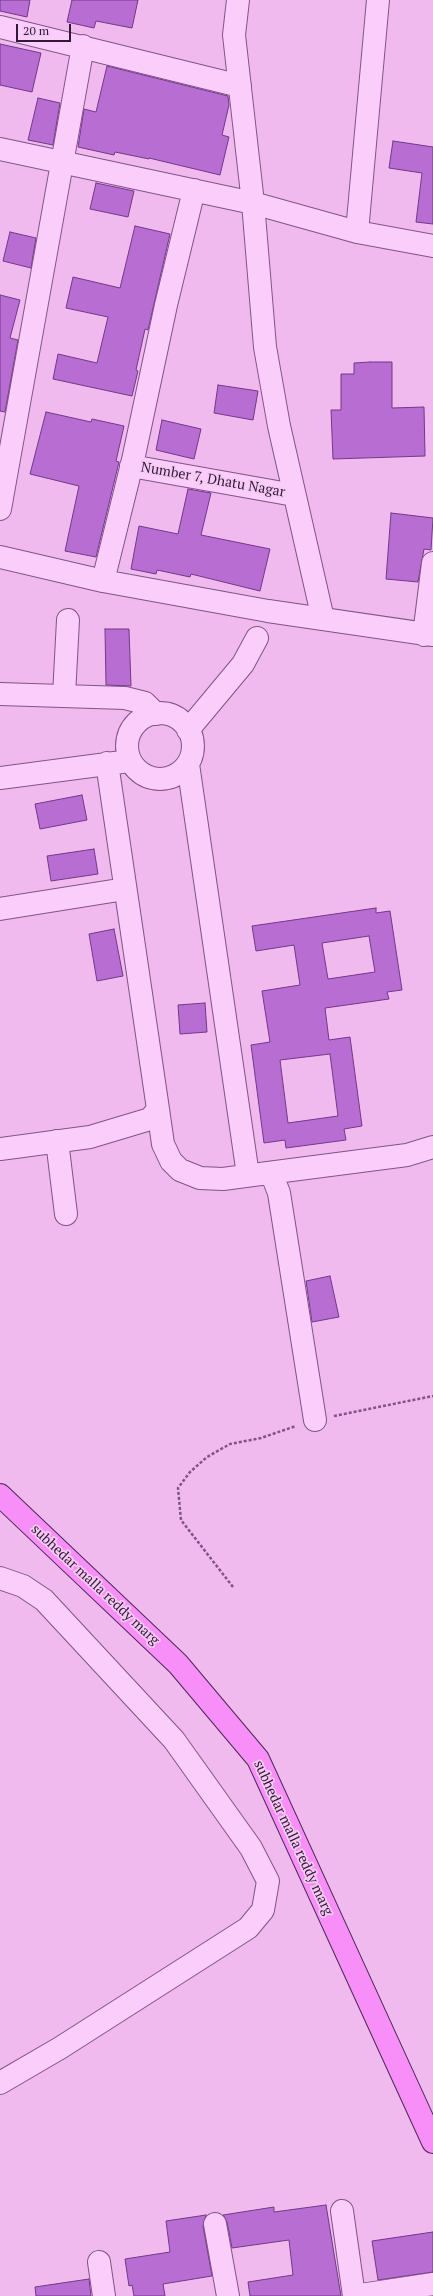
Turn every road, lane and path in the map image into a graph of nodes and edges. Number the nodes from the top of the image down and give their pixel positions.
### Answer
1 (238, 0) edge
2 (378, 0) edge
3 (0, 27) edge
4 (83, 46) junction
5 (240, 86) junction
6 (0, 149) edge
7 (63, 162) junction
8 (194, 190) junction
9 (253, 203) junction
10 (357, 232) junction
11 (433, 246) edge
12 (131, 466) junction
13 (294, 495) junction
14 (0, 509) edge
15 (0, 557) edge
16 (433, 563) edge
17 (103, 581) junction
18 (323, 619) junction
19 (68, 620) dead end
20 (428, 635) edge
21 (257, 638) dead end
22 (0, 694) edge
23 (64, 696) junction
24 (156, 714) junction
25 (188, 730) junction
26 (131, 762) junction
27 (106, 763) junction
28 (188, 764) junction
29 (0, 778) edge
30 (125, 889) junction
31 (0, 909) edge
32 (158, 1109) junction
33 (57, 1141) junction
34 (433, 1147) edge
35 (0, 1149) edge
36 (258, 1174) junction
37 (66, 1214) dead end
38 (433, 1396) edge
39 (315, 1420) junction
40 (0, 1495) edge
41 (0, 1578) edge
42 (233, 1587) dead end
43 (0, 2083) edge
44 (431, 2134) edge
45 (342, 2210) dead end
46 (215, 2224) dead end
47 (99, 2262) dead end
48 (433, 2284) edge
49 (104, 2296) edge
50 (228, 2296) edge
51 (354, 2296) edge

1 - 5 street
2 - 10 street
3 - 4 street
4 - 5 street
4 - 7 street
5 - 9 street
6 - 7 street
7 - 8 street
7 - 14 street
8 - 9 street
8 - 12 street
9 - 10 street
9 - 13 street
10 - 11 street
12 - 13 street, Number 7, Dhatu Nagar
12 - 17 street
13 - 18 street
15 - 17 street
16 - 20 street
17 - 18 street
18 - 20 street
19 - 23 street
21 - 25 street
22 - 23 street
23 - 24 street
24 - 25 street
24 - 26 street
25 - 28 street
26 - 27 street
26 - 28 street
27 - 29 street
27 - 30 street
28 - 36 street
30 - 31 street
30 - 32 street
32 - 33 street
32 - 36 street
33 - 35 street
33 - 37 street
34 - 36 street
36 - 39 street
38 - 39 path
39 - 42 path
40 - 44 main road, subhedar malla reddy marg
41 - 43 street
45 - 51 street
46 - 50 street
47 - 49 street
48 - 51 street

